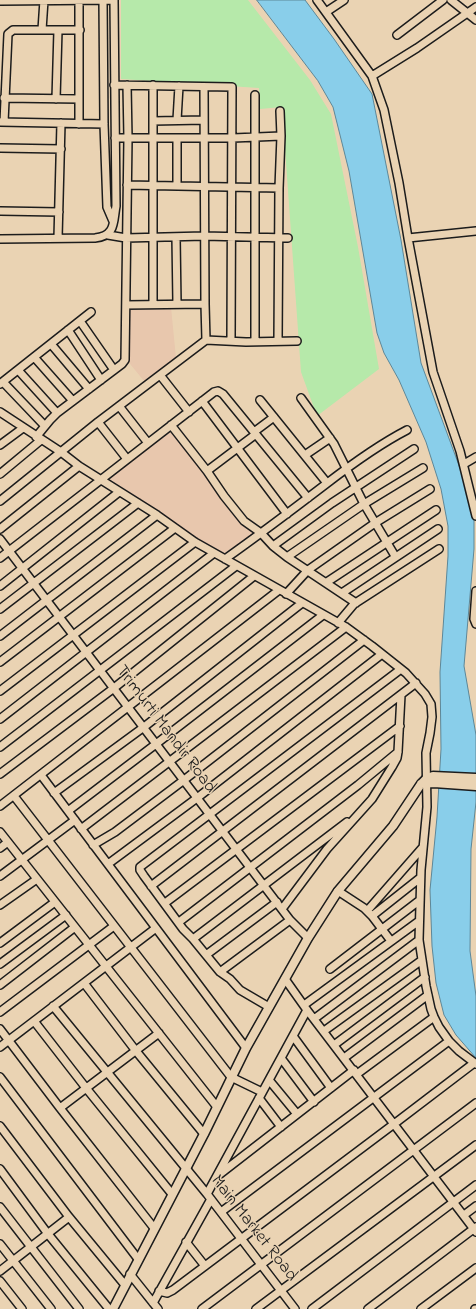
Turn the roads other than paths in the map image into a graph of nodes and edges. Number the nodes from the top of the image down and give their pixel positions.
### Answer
1 (7, 0) edge
2 (44, 0) edge
3 (104, 0) edge
4 (114, 0) edge
5 (318, 0) edge
6 (344, 0) edge
7 (443, 0) edge
8 (451, 0) edge
9 (0, 1) edge
10 (79, 1) edge
11 (476, 7) edge
12 (326, 12) junction
13 (467, 13) junction
14 (476, 20) edge
15 (42, 30) junction
16 (58, 30) junction
17 (80, 30) junction
18 (397, 35) dead end
19 (372, 76) junction
20 (114, 85) junction
21 (127, 85) junction
22 (153, 85) junction
23 (179, 86) junction
24 (204, 87) junction
25 (255, 95) dead end
26 (4, 98) junction
27 (56, 99) junction
28 (79, 99) junction
29 (280, 112) dead end
30 (177, 120) junction
31 (204, 120) junction
32 (153, 121) junction
33 (2, 122) edge
34 (61, 123) junction
35 (79, 124) junction
36 (104, 124) junction
37 (282, 136) junction
38 (255, 137) junction
39 (115, 138) junction
40 (128, 138) junction
41 (153, 138) junction
42 (177, 138) junction
43 (204, 138) junction
44 (232, 138) junction
45 (0, 148) edge
46 (61, 149) junction
47 (127, 185) junction
48 (153, 186) junction
49 (177, 186) junction
50 (204, 187) junction
51 (232, 188) junction
52 (255, 188) junction
53 (280, 188) junction
54 (0, 211) edge
55 (59, 212) junction
56 (113, 221) junction
57 (476, 231) edge
58 (108, 235) junction
59 (204, 236) junction
60 (232, 236) junction
61 (176, 237) junction
62 (255, 237) junction
63 (280, 237) junction
64 (58, 238) junction
65 (126, 238) junction
66 (152, 238) junction
67 (288, 238) dead end
68 (408, 238) junction
69 (0, 239) edge
70 (153, 304) junction
71 (177, 304) junction
72 (205, 304) junction
73 (126, 305) junction
74 (90, 312) dead end
75 (80, 320) junction
76 (68, 330) junction
77 (206, 340) junction
78 (231, 341) junction
79 (255, 341) junction
80 (297, 341) dead end
81 (278, 342) junction
82 (51, 344) junction
83 (34, 357) junction
84 (18, 370) junction
85 (114, 370) junction
86 (160, 375) junction
87 (100, 380) junction
88 (1, 383) edge
89 (89, 389) junction
90 (300, 398) dead end
91 (260, 400) dead end
92 (73, 401) junction
93 (202, 401) junction
94 (119, 406) junction
95 (0, 412) edge
96 (189, 412) junction
97 (57, 413) junction
98 (274, 417) junction
99 (98, 422) junction
100 (171, 425) junction
101 (45, 426) junction
102 (23, 428) junction
103 (408, 430) dead end
104 (255, 433) junction
105 (39, 438) junction
106 (330, 438) junction
107 (148, 443) junction
108 (0, 445) edge
109 (237, 448) junction
110 (414, 449) dead end
111 (61, 452) junction
112 (305, 456) junction
113 (476, 457) edge
114 (127, 459) junction
115 (464, 464) junction
116 (79, 466) junction
117 (346, 468) junction
118 (423, 468) dead end
119 (207, 471) junction
120 (0, 474) edge
121 (100, 480) junction
122 (328, 483) junction
123 (355, 486) junction
124 (430, 489) dead end
125 (119, 492) junction
126 (308, 498) junction
127 (0, 501) edge
128 (138, 504) junction
129 (364, 504) junction
130 (436, 510) dead end
131 (287, 514) junction
132 (157, 515) junction
133 (476, 516) edge
134 (375, 523) junction
135 (175, 528) junction
136 (0, 529) edge
137 (438, 529) dead end
138 (261, 533) junction
139 (0, 539) edge
140 (195, 542) junction
141 (387, 542) junction
142 (273, 546) junction
143 (438, 549) dead end
144 (9, 551) junction
145 (214, 553) junction
146 (395, 556) junction
147 (287, 557) junction
148 (0, 558) edge
149 (224, 559) junction
150 (236, 566) junction
151 (23, 569) junction
152 (308, 570) junction
153 (254, 576) junction
154 (327, 582) junction
155 (34, 583) junction
156 (0, 586) edge
157 (476, 591) edge
158 (283, 592) junction
159 (342, 593) junction
160 (47, 600) junction
161 (302, 603) junction
162 (356, 603) junction
163 (0, 609) edge
164 (323, 615) junction
165 (59, 616) junction
166 (338, 623) junction
167 (476, 624) edge
168 (346, 627) junction
169 (73, 634) junction
170 (0, 636) edge
171 (364, 640) junction
172 (87, 653) junction
173 (382, 654) junction
174 (0, 662) edge
175 (401, 669) junction
176 (100, 670) junction
177 (416, 683) junction
178 (114, 688) junction
179 (0, 691) edge
180 (402, 695) junction
181 (128, 707) junction
182 (0, 719) edge
183 (400, 726) junction
184 (144, 727) junction
185 (156, 744) junction
186 (0, 747) edge
187 (398, 752) junction
188 (170, 761) junction
189 (0, 774) edge
190 (41, 775) junction
191 (476, 778) edge
192 (184, 780) junction
193 (428, 781) junction
194 (476, 786) edge
195 (54, 793) junction
196 (14, 796) junction
197 (198, 798) junction
198 (0, 806) edge
199 (362, 810) junction
200 (68, 811) junction
201 (209, 813) junction
202 (75, 820) junction
203 (81, 828) junction
204 (223, 831) junction
205 (0, 832) edge
206 (48, 840) junction
207 (8, 842) junction
208 (93, 845) junction
209 (422, 847) junction
210 (0, 848) edge
211 (237, 850) junction
212 (22, 860) junction
213 (108, 864) junction
214 (250, 866) junction
215 (0, 876) edge
216 (37, 878) junction
217 (420, 878) junction
218 (263, 884) junction
219 (151, 886) junction
220 (338, 891) junction
221 (420, 900) junction
222 (55, 902) junction
223 (276, 902) junction
224 (165, 903) junction
225 (0, 906) edge
226 (282, 909) junction
227 (370, 914) junction
228 (66, 915) junction
229 (290, 920) junction
230 (419, 921) junction
231 (178, 922) junction
232 (114, 926) junction
233 (75, 927) junction
234 (156, 928) junction
235 (382, 928) junction
236 (308, 938) junction
237 (193, 939) junction
238 (419, 940) junction
239 (392, 942) junction
240 (0, 943) edge
241 (89, 945) junction
242 (131, 947) junction
243 (206, 955) junction
244 (422, 960) junction
245 (0, 964) edge
246 (106, 966) junction
247 (330, 969) dead end
248 (220, 972) junction
249 (425, 977) junction
250 (285, 979) junction
251 (84, 983) junction
252 (0, 985) edge
253 (428, 995) junction
254 (54, 1006) junction
255 (269, 1007) junction
256 (305, 1008) junction
257 (0, 1012) edge
258 (434, 1017) junction
259 (314, 1019) junction
260 (34, 1021) junction
261 (0, 1029) edge
262 (324, 1031) junction
263 (159, 1033) junction
264 (292, 1036) junction
265 (9, 1040) junction
266 (449, 1041) junction
267 (334, 1045) junction
268 (0, 1047) edge
269 (246, 1048) junction
270 (136, 1051) junction
271 (281, 1058) junction
272 (344, 1058) junction
273 (475, 1063) edge
274 (108, 1072) junction
275 (355, 1072) junction
276 (0, 1077) edge
277 (231, 1077) junction
278 (269, 1080) junction
279 (86, 1088) junction
280 (331, 1088) junction
281 (261, 1095) junction
282 (374, 1098) junction
283 (314, 1102) junction
284 (476, 1103) edge
285 (217, 1107) junction
286 (60, 1108) junction
287 (298, 1114) junction
288 (394, 1124) junction
289 (0, 1126) edge
290 (281, 1127) junction
291 (204, 1134) junction
292 (476, 1145) edge
293 (414, 1150) junction
294 (186, 1168) junction
295 (0, 1169) edge
296 (217, 1176) junction
297 (434, 1176) junction
298 (476, 1185) edge
299 (172, 1194) junction
300 (209, 1196) junction
301 (454, 1202) junction
302 (476, 1206) edge
303 (0, 1207) edge
304 (221, 1212) junction
305 (464, 1215) junction
306 (70, 1217) junction
307 (154, 1228) junction
308 (475, 1229) edge
309 (48, 1234) junction
310 (242, 1239) junction
311 (186, 1242) junction
312 (0, 1244) edge
313 (30, 1247) junction
314 (138, 1259) junction
315 (13, 1261) junction
316 (262, 1265) junction
317 (205, 1266) junction
318 (476, 1268) edge
319 (0, 1271) edge
320 (130, 1274) junction
321 (0, 1282) edge
322 (125, 1285) junction
323 (159, 1291) junction
324 (281, 1291) junction
325 (155, 1306) edge
326 (116, 1307) edge
327 (22, 1309) edge
328 (51, 1309) edge
329 (79, 1309) edge
330 (108, 1309) edge
331 (202, 1309) edge
332 (256, 1309) edge
333 (295, 1309) edge
334 (312, 1309) edge
335 (368, 1309) edge
336 (421, 1309) edge

1 - 2 street
1 - 9 street
2 - 10 street
2 - 15 street
3 - 4 street
3 - 10 street
3 - 36 street
4 - 20 street
5 - 12 street
6 - 12 street
7 - 18 street
8 - 13 street
10 - 17 street
11 - 13 street
12 - 19 street
13 - 14 street
13 - 19 street
15 - 16 street
15 - 26 street
16 - 17 street
16 - 27 street
17 - 28 street
19 - 68 street
20 - 21 street
20 - 39 street
21 - 22 street
21 - 40 street
22 - 23 street
22 - 32 street
23 - 24 street
23 - 30 street
24 - 31 street
24 - 44 street
25 - 38 street
26 - 27 street
26 - 33 street
27 - 28 street
28 - 35 street
29 - 37 street
30 - 31 street
30 - 32 street
31 - 43 street
32 - 41 street
33 - 34 street
34 - 35 street
34 - 46 street
35 - 36 street
36 - 56 street
37 - 38 street
37 - 53 street
38 - 44 street
38 - 52 street
39 - 40 street
39 - 56 street
40 - 41 street
40 - 47 street
41 - 42 street
41 - 48 street
42 - 43 street
42 - 49 street
43 - 44 street
43 - 50 street
44 - 51 street
45 - 46 street
46 - 55 street
47 - 48 street
47 - 65 street
48 - 49 street
48 - 66 street
49 - 50 street
50 - 51 street
50 - 59 street
51 - 52 street
51 - 60 street
52 - 53 street
52 - 62 street
53 - 63 street
54 - 55 street
55 - 64 street
56 - 58 street
57 - 68 street
58 - 64 street
58 - 65 street
59 - 60 street
59 - 61 street
59 - 72 street
60 - 62 street
60 - 78 street
61 - 66 street
61 - 71 street
62 - 63 street
62 - 79 street
63 - 67 street
63 - 81 street
64 - 69 street
65 - 66 street
65 - 73 street
66 - 70 street
68 - 115 street
70 - 71 street
70 - 73 street
71 - 72 street
72 - 77 street
73 - 85 street
74 - 75 street
75 - 76 street
75 - 85 street
76 - 82 street
76 - 87 street
77 - 78 street
77 - 86 street
78 - 79 street
79 - 81 street
80 - 81 street
82 - 83 street
82 - 89 street
83 - 84 street
83 - 92 street
84 - 88 street
84 - 97 street
85 - 87 street
86 - 94 street
86 - 96 street
87 - 89 street
88 - 101 street
89 - 92 street
90 - 106 street
91 - 98 street
92 - 97 street
93 - 96 street
93 - 104 street
93 - 109 street
94 - 99 street
94 - 107 street
95 - 102 street
96 - 100 street
97 - 101 street
98 - 104 street
98 - 112 street
99 - 111 street
99 - 114 street
100 - 107 street
100 - 119 street
101 - 105 street
102 - 105 street
102 - 108 street
103 - 117 street
104 - 109 street
104 - 126 street
105 - 111 street
105 - 120 street
106 - 112 street
106 - 117 street
107 - 114 street
109 - 119 street
109 - 131 street
110 - 123 street
111 - 116 street
111 - 127 street
112 - 122 street
113 - 115 street
114 - 121 street
115 - 133 street
116 - 121 street
116 - 136 street
117 - 122 street
117 - 123 street
118 - 129 street
119 - 138 street
121 - 125 street
121 - 144 street
122 - 126 street
123 - 129 street
123 - 142 street
124 - 134 street
125 - 128 street
125 - 151 street
126 - 131 street
128 - 132 street
128 - 155 street
129 - 134 street
129 - 147 street
130 - 141 street
131 - 138 street
132 - 135 street
132 - 160 street
134 - 141 street
134 - 152 street
135 - 140 street
135 - 165 street
137 - 146 street
138 - 142 street
138 - 149 street
139 - 144 street, Trimurti Mandir Road
140 - 145 street
140 - 169 street
141 - 146 street
141 - 154 street
142 - 147 street
143 - 162 street
144 - 148 street
144 - 151 street, Trimurti Mandir Road
145 - 149 street
145 - 172 street
146 - 159 street
147 - 152 street
149 - 150 street
150 - 153 street
150 - 176 street
151 - 155 street, Trimurti Mandir Road
151 - 156 street
152 - 154 street
152 - 158 street
153 - 158 street
153 - 178 street
154 - 159 street
155 - 160 street, Trimurti Mandir Road
155 - 163 street
157 - 167 street
158 - 161 street
158 - 181 street
159 - 162 street
160 - 165 street, Trimurti Mandir Road
160 - 170 street
161 - 164 street
161 - 184 street
162 - 166 street
164 - 166 street
164 - 185 street
165 - 169 street, Trimurti Mandir Road
165 - 174 street
166 - 168 street
168 - 171 street
168 - 188 street
169 - 172 street, Trimurti Mandir Road
169 - 179 street
171 - 173 street
171 - 192 street
172 - 176 street, Trimurti Mandir Road
172 - 182 street
173 - 175 street
173 - 197 street
175 - 177 street
175 - 201 street
176 - 178 street, Trimurti Mandir Road
176 - 186 street
177 - 180 street
177 - 193 street
178 - 181 street, Trimurti Mandir Road
178 - 189 street
180 - 183 street
180 - 204 street
181 - 184 street, Trimurti Mandir Road
181 - 190 street
183 - 187 street
183 - 211 street
184 - 185 street, Trimurti Mandir Road
184 - 195 street
185 - 188 street, Trimurti Mandir Road
185 - 200 street
187 - 199 street
187 - 214 street
188 - 192 street, Trimurti Mandir Road
188 - 203 street
190 - 195 street
190 - 196 street
191 - 193 street
192 - 197 street, Trimurti Mandir Road
192 - 208 street
193 - 194 street
193 - 209 street
193 - 220 street
195 - 200 street
196 - 198 street
196 - 206 street
197 - 201 street, Trimurti Mandir Road
197 - 213 street
199 - 218 street
199 - 226 street
200 - 202 street
201 - 204 street, Trimurti Mandir Road
201 - 219 street
202 - 203 street
202 - 206 street
203 - 208 street
204 - 211 street, Trimurti Mandir Road
204 - 219 street
205 - 207 street
206 - 212 street
206 - 232 street
207 - 210 street
207 - 212 street
208 - 213 street
209 - 217 street
209 - 227 street
211 - 214 street, Trimurti Mandir Road
211 - 224 street
212 - 215 street
212 - 216 street
213 - 234 street
214 - 218 street, Trimurti Mandir Road
214 - 231 street
216 - 222 street
216 - 225 street
217 - 221 street
217 - 227 street
218 - 223 street, Trimurti Mandir Road
218 - 237 street
219 - 224 street
220 - 227 street
220 - 236 street
221 - 230 street
221 - 235 street
222 - 228 street
222 - 240 street
223 - 226 street, Trimurti Mandir Road
223 - 243 street
224 - 231 street
226 - 229 street, Trimurti Mandir Road
227 - 235 street
228 - 233 street
228 - 245 street
229 - 236 street, Trimurti Mandir Road
229 - 248 street
230 - 238 street
230 - 239 street
231 - 237 street
232 - 241 street
232 - 242 street
233 - 241 street
233 - 252 street
234 - 242 street
234 - 269 street
235 - 239 street
235 - 247 street
236 - 250 street
237 - 243 street
238 - 244 street
238 - 259 street
239 - 256 street
241 - 246 street
241 - 257 street
242 - 246 street
242 - 277 street
243 - 248 street
244 - 249 street
244 - 262 street
246 - 251 street
246 - 263 street
248 - 255 street
249 - 253 street
249 - 267 street
250 - 255 street
250 - 256 street
251 - 254 street
251 - 270 street
253 - 258 street
253 - 272 street
254 - 260 street
254 - 274 street, Main Market Road
255 - 269 street
256 - 259 street
256 - 264 street
258 - 266 street
258 - 275 street
259 - 262 street
260 - 265 street
260 - 279 street
261 - 265 street
262 - 267 street
263 - 270 street
263 - 285 street
264 - 271 street
264 - 280 street
265 - 268 street
265 - 286 street
266 - 273 street
266 - 282 street
267 - 272 street
269 - 277 street
270 - 274 street
270 - 291 street
271 - 278 street
271 - 283 street
272 - 275 street
273 - 288 street
274 - 279 street
274 - 294 street, Main Market Road
275 - 280 street
275 - 282 street
276 - 314 street
277 - 281 street
277 - 285 street
278 - 281 street
278 - 287 street
279 - 286 street
279 - 299 street
280 - 283 street
281 - 290 street
281 - 296 street
282 - 288 street
282 - 304 street
283 - 287 street
284 - 293 street
285 - 291 street
286 - 307 street
287 - 290 street
288 - 293 street
288 - 310 street
289 - 306 street
290 - 296 street
291 - 294 street
292 - 297 street
293 - 297 street
293 - 316 street
294 - 299 street
294 - 300 street, Main Market Road
295 - 309 street
296 - 300 street
297 - 301 street
297 - 324 street
298 - 301 street
299 - 307 street
300 - 304 street, Main Market Road
300 - 311 street
301 - 305 street
301 - 334 street
302 - 305 street
303 - 313 street
304 - 310 street, Main Market Road
305 - 308 street
306 - 309 street
306 - 322 street
307 - 314 street
308 - 335 street
309 - 313 street
309 - 330 street
310 - 316 street, Main Market Road
310 - 317 street
311 - 317 street
311 - 323 street
312 - 315 street
313 - 315 street
313 - 329 street
314 - 320 street
315 - 319 street
315 - 328 street
316 - 324 street, Main Market Road
316 - 331 street
317 - 323 street
318 - 336 street
320 - 322 street
320 - 325 street
321 - 327 street
322 - 326 street
323 - 325 street
324 - 332 street
324 - 333 street, Main Market Road

